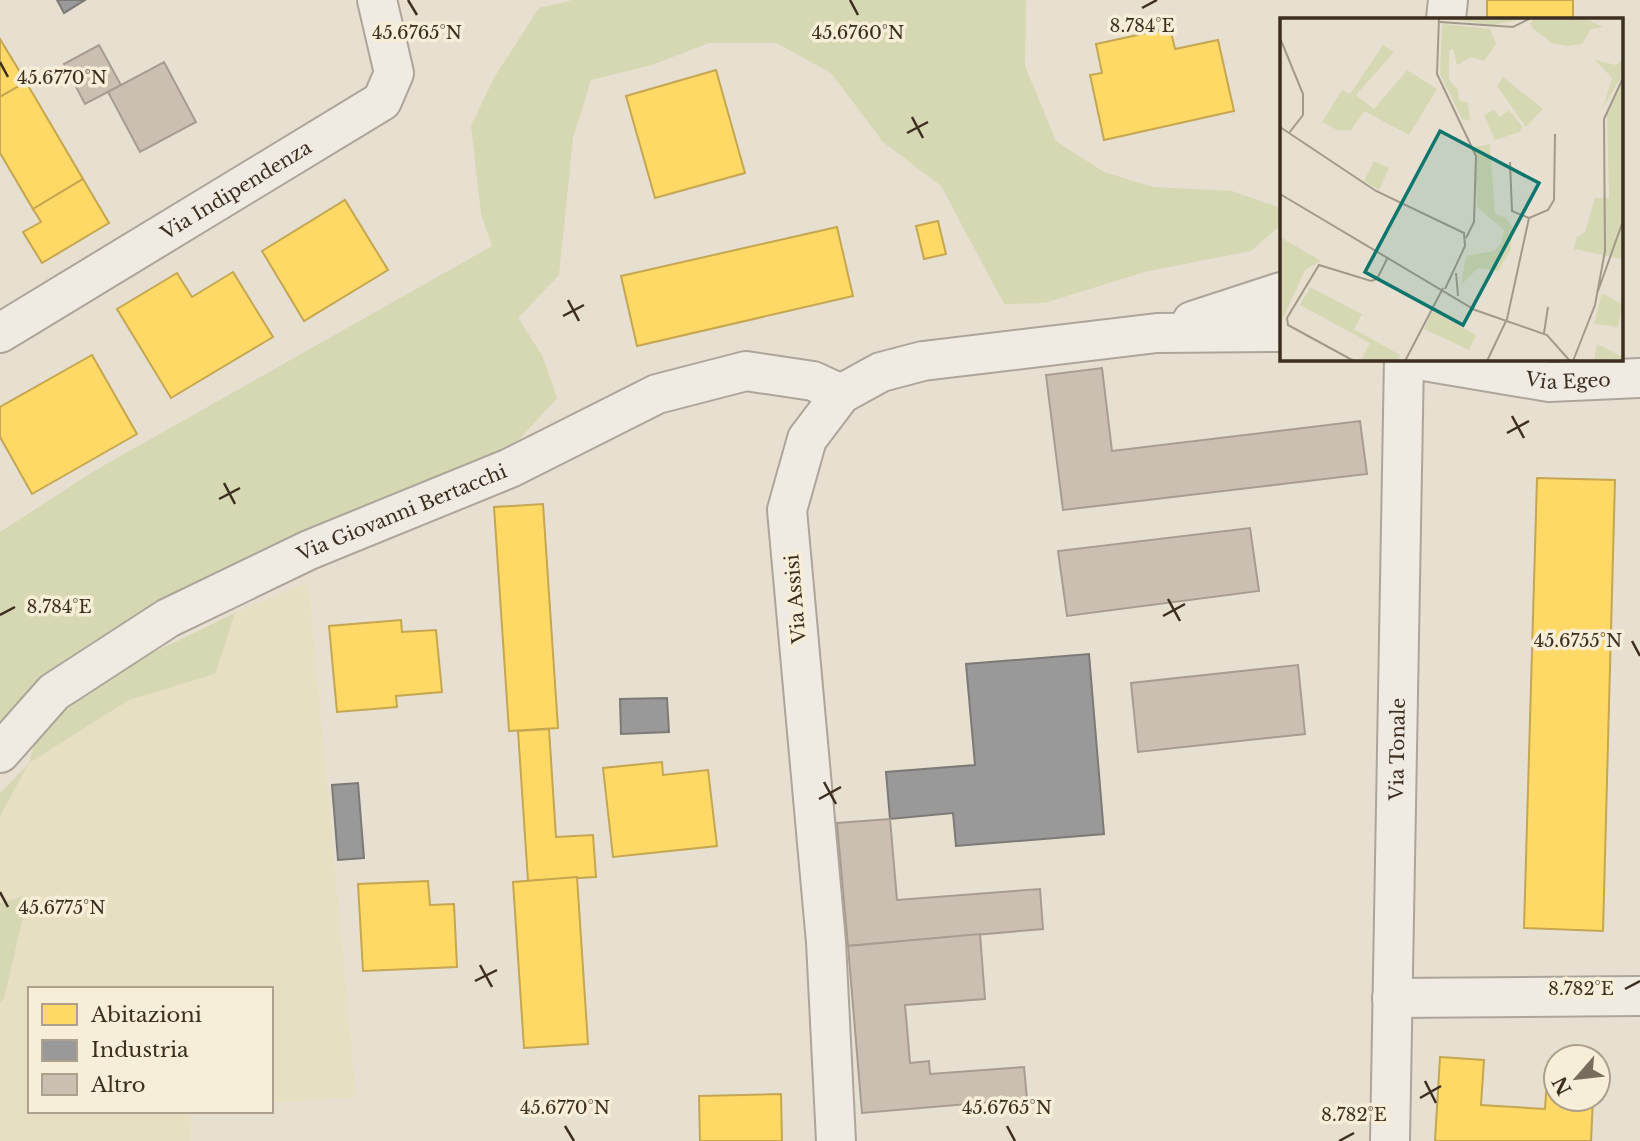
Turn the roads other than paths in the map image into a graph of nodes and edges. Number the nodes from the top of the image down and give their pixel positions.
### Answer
1 (377, 0) edge
2 (1448, 0) edge
3 (1446, 18) edge
4 (1280, 292) edge
5 (1280, 332) edge
6 (0, 333) edge
7 (1157, 333) junction
8 (1404, 360) edge
9 (1418, 360) edge
10 (1640, 378) edge
11 (841, 394) junction
12 (0, 753) edge
13 (1640, 996) edge
14 (1392, 998) junction
15 (836, 1141) edge
16 (1390, 1141) edge

1 - 6 street, Via Indipendenza
2 - 3 street
4 - 7 street, Via Assisi
5 - 7 street, Via Assisi
7 - 11 street, Via Assisi
8 - 14 street, Via Tonale
9 - 10 street, Via Egeo
11 - 12 street, Via Giovanni Bertacchi
11 - 15 street, Via Assisi
13 - 14 street
14 - 16 street, Via Tonale

